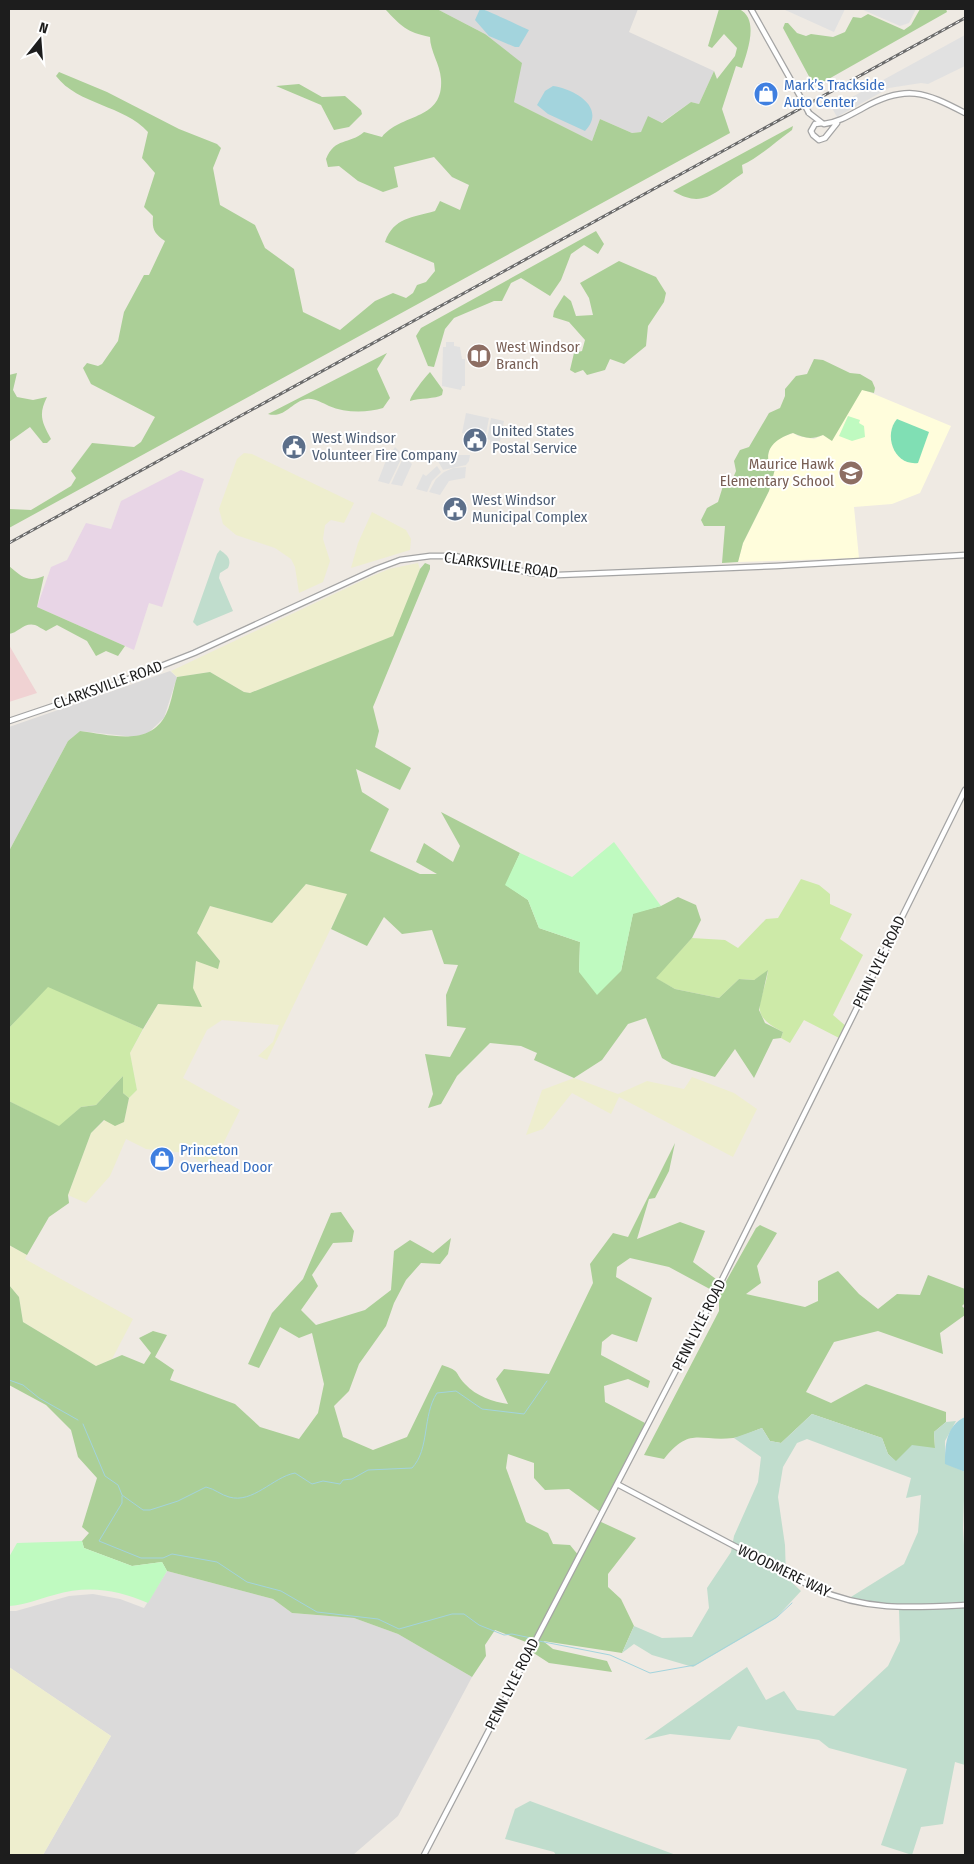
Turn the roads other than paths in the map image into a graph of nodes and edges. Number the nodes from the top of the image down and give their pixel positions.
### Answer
1 (751, 9) edge
2 (809, 113) junction
3 (965, 113) edge
4 (838, 122) junction
5 (823, 123) junction
6 (812, 127) junction
7 (828, 133) junction
8 (965, 555) edge
9 (9, 721) edge
10 (965, 790) edge
11 (616, 1484) junction
12 (965, 1604) edge
13 (424, 1855) edge

1 - 2 street, bridge
2 - 5 street
2 - 6 street
3 - 4 street
4 - 5 street
4 - 7 street
5 - 6 street
5 - 7 street
6 - 7 street
8 - 9 street, CLARKSVILLE ROAD
10 - 11 street, PENN LYLE ROAD
11 - 12 street, WOODMERE WAY
11 - 13 street, PENN LYLE ROAD

